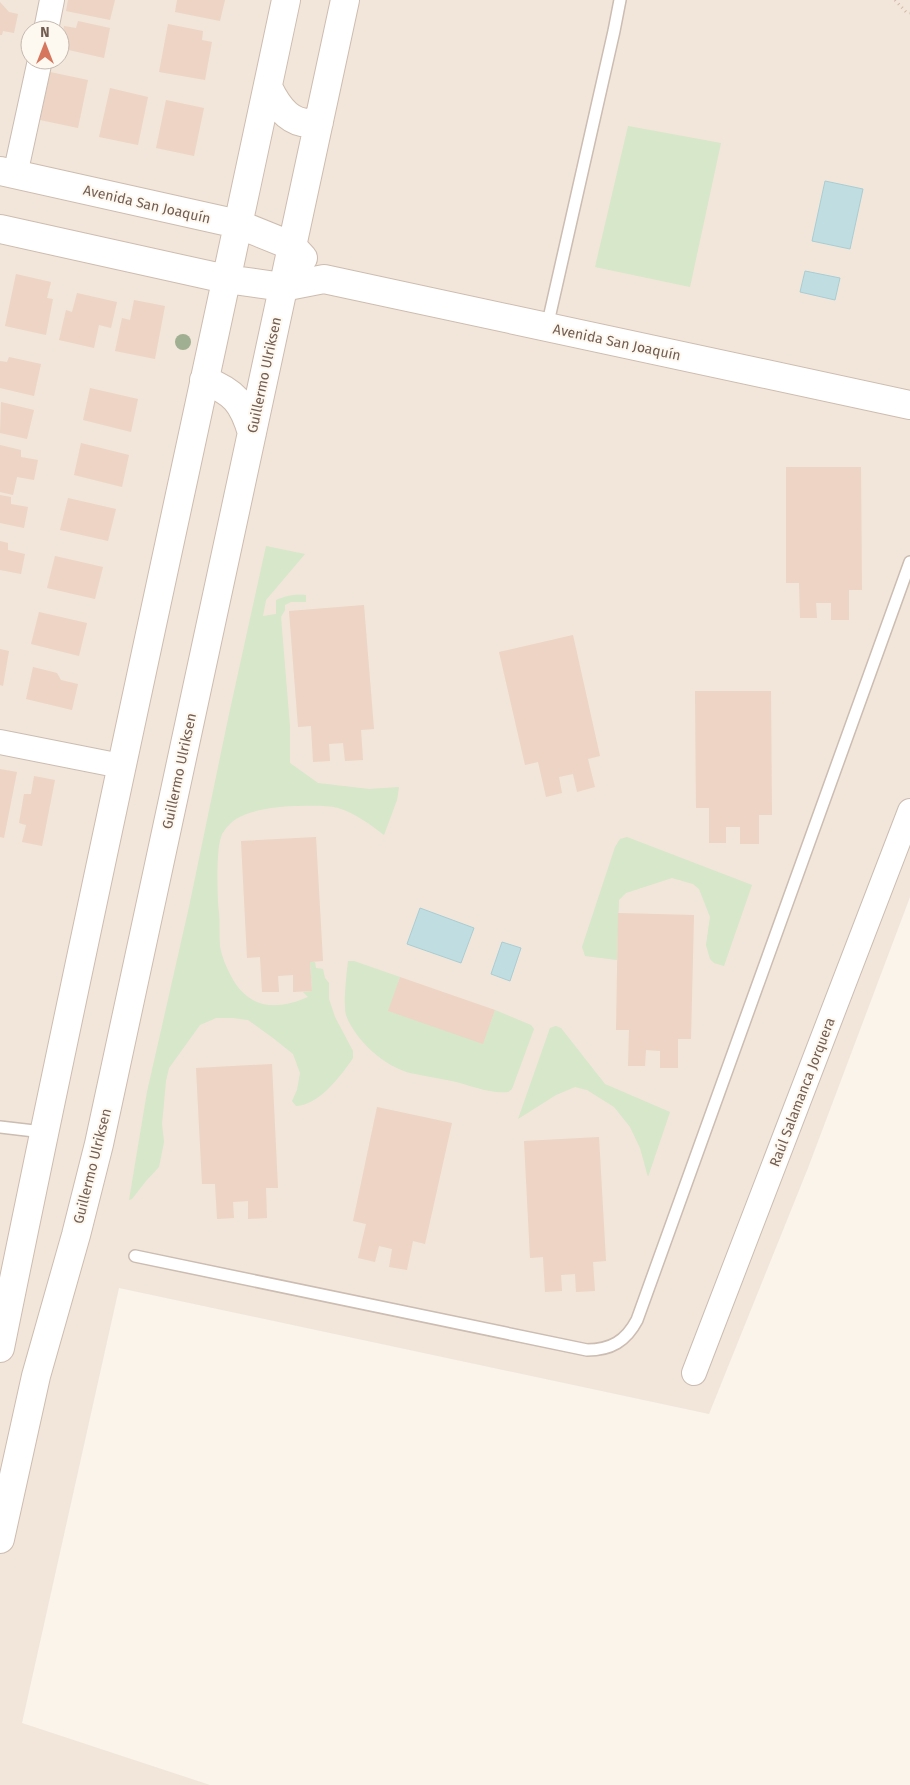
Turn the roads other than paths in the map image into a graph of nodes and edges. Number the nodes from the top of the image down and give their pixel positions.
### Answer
1 (52, 0) edge
2 (286, 0) edge
3 (345, 0) edge
4 (620, 0) edge
5 (48, 20) edge
6 (37, 70) edge
7 (268, 87) junction
8 (319, 122) junction
9 (8, 173) edge
10 (238, 224) junction
11 (1, 236) edge
12 (292, 246) junction
13 (226, 279) junction
14 (324, 279) junction
15 (283, 288) junction
16 (547, 327) junction
17 (204, 380) junction
18 (910, 405) edge
19 (252, 433) junction
20 (910, 562) edge
21 (0, 742) edge
22 (121, 766) junction
23 (910, 812) edge
24 (0, 1127) edge
25 (44, 1132) junction
26 (135, 1256) dead end
27 (0, 1348) edge
28 (694, 1373) dead end
29 (0, 1539) edge

1 - 5 street
2 - 7 main road
3 - 8 main road, Guillermo Ulriksen
4 - 16 lane
6 - 9 street
7 - 8 main road
7 - 10 main road
8 - 12 main road, Guillermo Ulriksen
9 - 10 main road, Avenida San Joaquín
10 - 12 main road, Avenida San Joaquín
10 - 13 main road
11 - 13 main road
12 - 14 main road
12 - 15 main road, Guillermo Ulriksen
13 - 15 main road
13 - 17 main road
14 - 15 main road
14 - 16 main road, Avenida San Joaquín
15 - 19 main road, Guillermo Ulriksen
16 - 18 main road, Avenida San Joaquín
17 - 19 main road
17 - 22 main road
19 - 29 main road, Guillermo Ulriksen
20 - 26 lane
21 - 22 street
22 - 25 main road
23 - 28 street, Raúl Salamanca Jorquera
24 - 25 lane
25 - 27 main road

